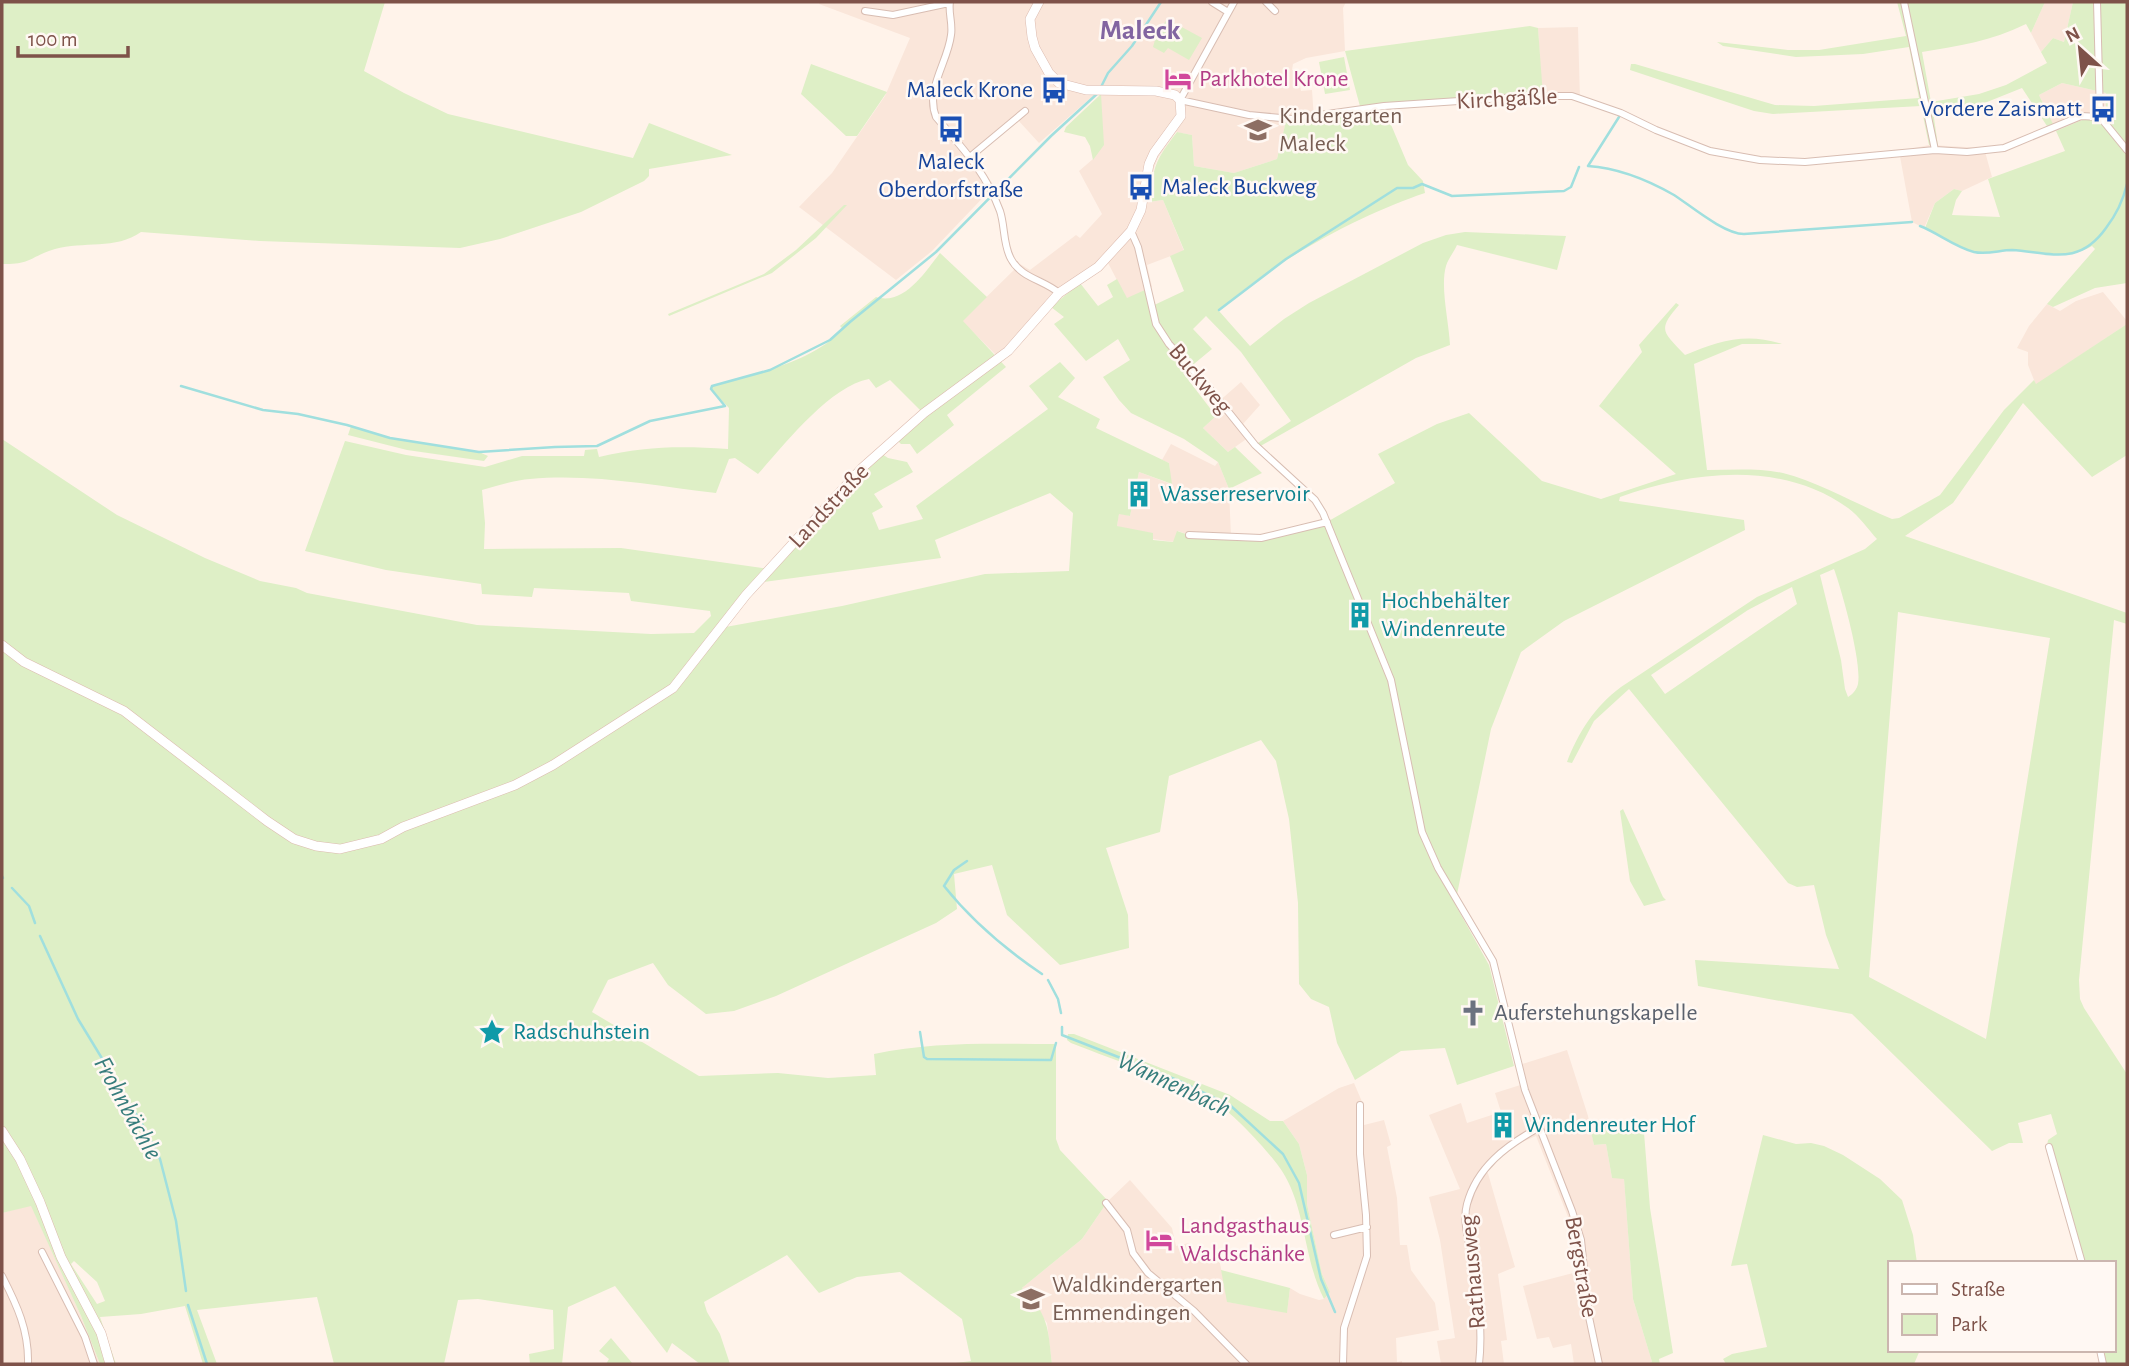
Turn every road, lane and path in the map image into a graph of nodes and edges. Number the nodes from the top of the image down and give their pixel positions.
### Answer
1 (949, 2) edge
2 (1036, 2) edge
3 (1212, 2) edge
4 (1234, 2) edge
5 (1266, 2) edge
6 (1905, 2) edge
7 (2097, 2) edge
8 (1275, 10) dead end
9 (864, 12) dead end
10 (1228, 12) junction
11 (1180, 100) junction
12 (1025, 111) dead end
13 (2101, 117) junction
14 (1935, 150) junction
15 (2127, 150) edge
16 (971, 156) junction
17 (1131, 231) junction
18 (1059, 293) junction
19 (1327, 522) junction
20 (1189, 535) dead end
21 (2, 646) edge
22 (1360, 1105) dead end
23 (1538, 1128) junction
24 (2, 1131) edge
25 (2049, 1147) dead end
26 (1106, 1203) dead end
27 (1367, 1227) junction
28 (1334, 1235) dead end
29 (42, 1252) dead end
30 (2081, 1261) edge
31 (2, 1276) edge
32 (28, 1364) edge
33 (94, 1364) edge
34 (110, 1364) edge
35 (1246, 1364) edge
36 (1343, 1364) edge
37 (1479, 1364) edge
38 (1599, 1364) edge

1 - 9 street
1 - 16 street
2 - 11 street
3 - 10 street
4 - 10 street
5 - 8 street
6 - 14 street
7 - 13 street
10 - 11 street
11 - 14 street, Kirchgäßle
11 - 17 street, Landstraße
12 - 16 street
13 - 14 street
13 - 15 street
16 - 18 street
17 - 18 street, Landstraße
17 - 19 street, Buckweg
18 - 21 street, Landstraße
19 - 20 street
19 - 23 street, Bergstraße
22 - 27 street
23 - 37 street, Rathausweg
23 - 38 street, Bergstraße
24 - 34 street
25 - 30 street
26 - 35 street
27 - 28 street
27 - 36 street
29 - 33 street
31 - 32 street

